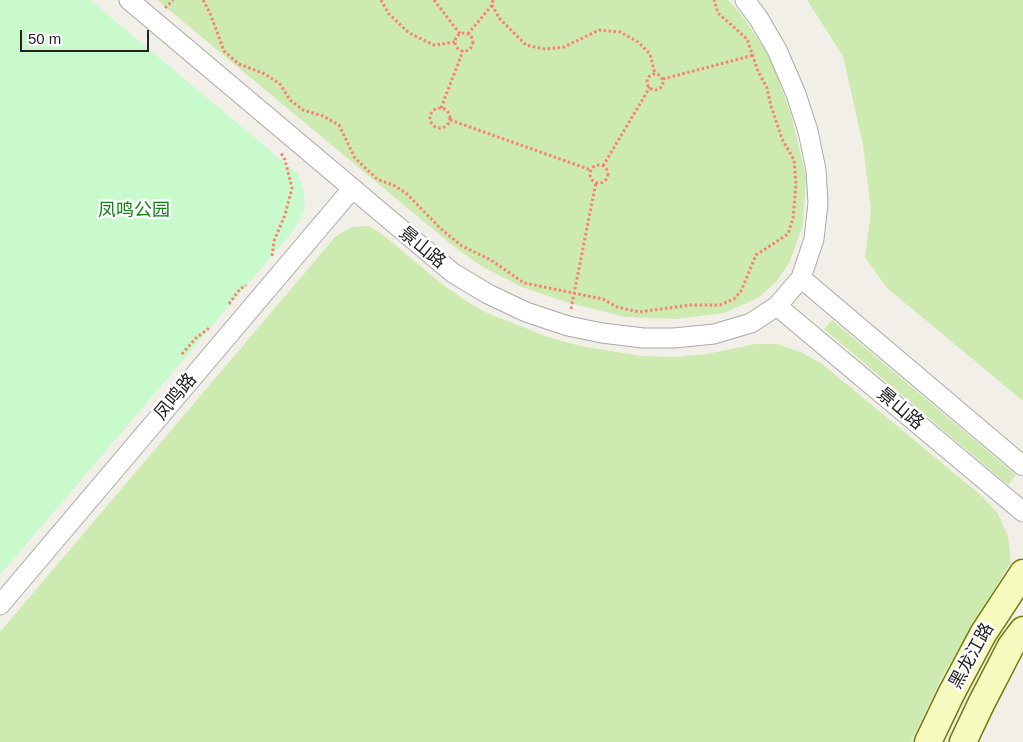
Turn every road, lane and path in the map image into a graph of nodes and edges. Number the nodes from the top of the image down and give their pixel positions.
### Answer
1 (129, 0) edge
2 (203, 0) edge
3 (381, 0) edge
4 (434, 0) edge
5 (493, 0) edge
6 (714, 0) edge
7 (746, 0) edge
8 (492, 5) junction
9 (460, 34) junction
10 (468, 34) junction
11 (455, 42) junction
12 (777, 50) junction
13 (463, 51) junction
14 (754, 55) junction
15 (655, 74) junction
16 (663, 79) junction
17 (650, 87) junction
18 (441, 108) junction
19 (450, 120) junction
20 (280, 152) dead end
21 (603, 166) junction
22 (591, 170) junction
23 (596, 182) junction
24 (352, 189) junction
25 (268, 262) dead end
26 (801, 278) junction
27 (252, 280) dead end
28 (574, 295) junction
29 (777, 306) junction
30 (225, 310) dead end
31 (214, 324) dead end
32 (568, 326) junction
33 (182, 354) dead end
34 (1023, 466) edge
35 (1023, 512) edge
36 (1023, 573) edge
37 (0, 605) edge
38 (1023, 630) edge
39 (928, 742) edge
40 (963, 742) edge

1 - 24 street, 景山路
2 - 28 path
3 - 11 path
4 - 9 path
5 - 8 path
6 - 14 path
7 - 12 street, 景山路
8 - 10 path
8 - 15 path
9 - 10 path
9 - 11 path
10 - 13 path
11 - 13 path
12 - 14 path
12 - 26 street, 景山路
13 - 18 path
14 - 16 path
14 - 28 path
15 - 16 path
15 - 17 path
16 - 17 path
17 - 21 path
18 - 19 path
18 - 19 path
19 - 22 path
20 - 25 path
21 - 22 path
21 - 23 path
22 - 23 path
23 - 28 path
24 - 32 street, 景山路
24 - 37 street, 凤鸣路
26 - 29 street, 景山路
26 - 34 street, 景山路
27 - 30 path
28 - 32 path
29 - 32 street, 景山路
29 - 35 street, 景山路
31 - 33 path
36 - 39 main road, 黑龙江路
38 - 40 main road, 黑龙江路

